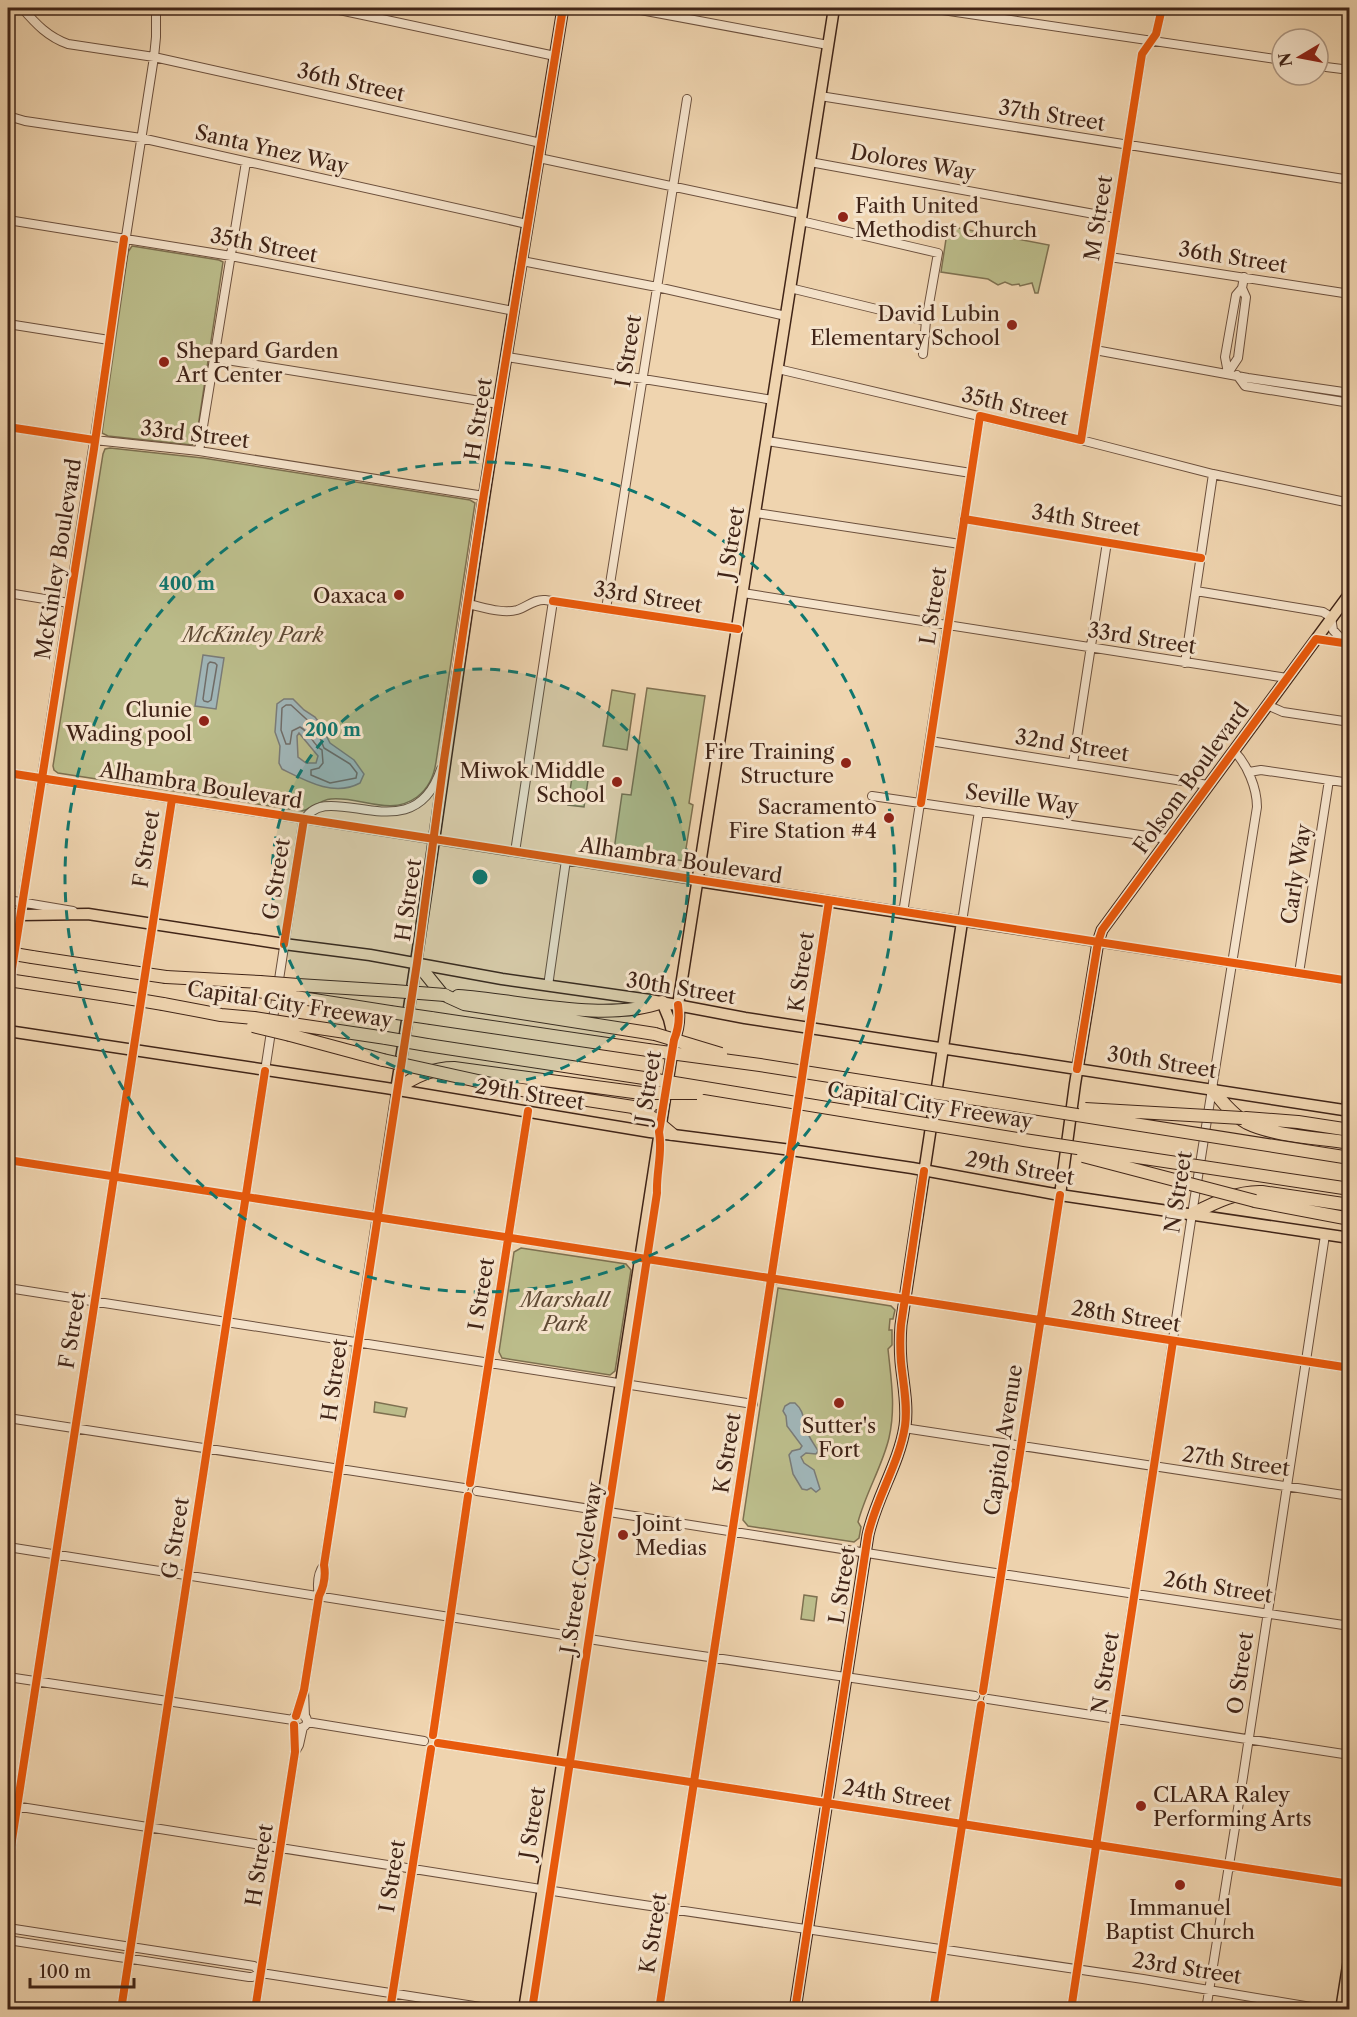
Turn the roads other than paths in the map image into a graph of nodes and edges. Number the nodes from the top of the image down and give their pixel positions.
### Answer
1 (22, 8) edge
2 (156, 8) edge
3 (330, 8) edge
4 (562, 8) edge
5 (630, 8) edge
6 (834, 8) edge
7 (929, 8) edge
8 (1162, 8) edge
9 (342, 9) edge
10 (1152, 41) junction
11 (828, 45) junction
12 (555, 56) junction
13 (154, 57) junction
14 (1270, 58) edge
15 (1330, 68) edge
16 (1350, 70) edge
17 (820, 96) junction
18 (687, 99) dead end
19 (8, 116) edge
20 (141, 138) junction
21 (541, 143) junction
22 (1128, 145) junction
23 (539, 158) junction
24 (246, 162) junction
25 (810, 162) junction
26 (1350, 180) edge
27 (673, 186) junction
28 (801, 218) junction
29 (1116, 218) junction
30 (8, 220) edge
31 (527, 224) junction
32 (124, 239) junction
33 (231, 256) junction
34 (1110, 257) junction
35 (522, 261) junction
36 (1244, 277) junction
37 (657, 287) junction
38 (790, 288) junction
39 (1350, 294) edge
40 (514, 311) junction
41 (786, 316) junction
42 (926, 321) junction
43 (8, 324) edge
44 (109, 339) junction
45 (1095, 350) junction
46 (923, 354) dead end
47 (507, 357) junction
48 (214, 358) junction
49 (778, 369) junction
50 (1232, 374) junction
51 (642, 380) junction
52 (1350, 393) edge
53 (1323, 395) junction
54 (773, 400) junction
55 (1350, 403) edge
56 (498, 404) junction
57 (980, 416) junction
58 (8, 427) edge
59 (94, 440) junction
60 (1081, 440) junction
61 (767, 441) junction
62 (199, 451) junction
63 (971, 473) junction
64 (1213, 474) junction
65 (484, 496) junction
66 (1350, 503) edge
67 (756, 513) junction
68 (964, 519) junction
69 (1107, 542) junction
70 (960, 544) junction
71 (1201, 558) junction
72 (1196, 591) junction
73 (8, 593) edge
74 (743, 593) junction
75 (1350, 593) edge
76 (553, 601) junction
77 (69, 603) junction
78 (468, 604) junction
79 (606, 609) junction
80 (1332, 617) junction
81 (948, 626) junction
82 (738, 629) junction
83 (1316, 639) junction
84 (1347, 643) edge
85 (1091, 648) junction
86 (1185, 663) junction
87 (1287, 678) junction
88 (1267, 705) junction
89 (1350, 722) edge
90 (930, 741) junction
91 (1234, 750) junction
92 (444, 760) junction
93 (1074, 763) junction
94 (1248, 772) junction
95 (8, 773) edge
96 (42, 778) junction
97 (1329, 780) junction
98 (1350, 783) edge
99 (1208, 785) junction
100 (872, 796) dead end
101 (172, 799) junction
102 (921, 802) junction
103 (979, 811) junction
104 (304, 819) junction
105 (434, 839) junction
106 (1168, 839) junction
107 (515, 852) junction
108 (566, 860) junction
109 (698, 881) junction
110 (8, 900) edge
111 (829, 901) junction
112 (17, 911) edge
113 (903, 912) junction
114 (962, 922) junction
115 (153, 924) junction
116 (1098, 942) junction
117 (284, 944) junction
118 (8, 953) edge
119 (417, 963) junction
120 (1233, 963) junction
121 (1299, 973) junction
122 (8, 980) edge
123 (1350, 981) edge
124 (548, 986) junction
125 (297, 991) junction
126 (8, 994) edge
127 (662, 1002) junction
128 (678, 1005) junction
129 (811, 1027) junction
130 (291, 1029) junction
131 (8, 1031) edge
132 (674, 1040) junction
133 (943, 1048) junction
134 (134, 1050) junction
135 (760, 1065) junction
136 (1077, 1069) junction
137 (265, 1071) junction
138 (1350, 1081) edge
139 (396, 1090) junction
140 (1213, 1090) junction
141 (733, 1093) junction
142 (664, 1100) junction
143 (1024, 1106) junction
144 (633, 1107) junction
145 (528, 1111) junction
146 (1347, 1111) edge
147 (664, 1130) junction
148 (1350, 1130) edge
149 (1024, 1140) junction
150 (1350, 1143) edge
151 (791, 1150) junction
152 (1350, 1158) edge
153 (8, 1160) edge
154 (924, 1171) junction
155 (114, 1177) junction
156 (1350, 1189) edge
157 (1060, 1195) junction
158 (246, 1197) junction
159 (1350, 1205) edge
160 (1192, 1215) junction
161 (377, 1218) junction
162 (1350, 1219) edge
163 (1325, 1235) junction
164 (509, 1238) junction
165 (1350, 1238) edge
166 (639, 1259) junction
167 (772, 1279) junction
168 (8, 1288) edge
169 (904, 1299) junction
170 (94, 1302) junction
171 (1040, 1321) junction
172 (226, 1322) junction
173 (1173, 1341) junction
174 (357, 1343) junction
175 (1306, 1362) junction
176 (489, 1363) junction
177 (1350, 1368) edge
178 (620, 1383) junction
179 (753, 1404) junction
180 (8, 1419) edge
181 (75, 1428) junction
182 (904, 1428) junction
183 (1020, 1447) junction
184 (207, 1449) junction
185 (1155, 1467) junction
186 (339, 1470) junction
187 (1286, 1487) junction
188 (467, 1489) junction
189 (1350, 1496) edge
190 (600, 1510) junction
191 (733, 1532) junction
192 (8, 1547) edge
193 (865, 1552) junction
194 (56, 1554) junction
195 (1000, 1573) junction
196 (188, 1575) junction
197 (1136, 1593) junction
198 (319, 1596) junction
199 (1268, 1613) junction
200 (451, 1617) junction
201 (1350, 1626) edge
202 (580, 1638) junction
203 (714, 1657) junction
204 (8, 1677) edge
205 (846, 1677) junction
206 (36, 1682) junction
207 (979, 1694) junction
208 (168, 1701) junction
209 (984, 1702) junction
210 (1116, 1719) junction
211 (300, 1721) junction
212 (433, 1735) junction
213 (1249, 1739) junction
214 (424, 1741) junction
215 (435, 1746) junction
216 (1350, 1755) edge
217 (562, 1762) junction
218 (694, 1782) junction
219 (827, 1802) junction
220 (12, 1806) edge
221 (962, 1824) junction
222 (148, 1827) junction
223 (1097, 1845) junction
224 (280, 1847) junction
225 (1229, 1865) junction
226 (8, 1866) edge
227 (412, 1868) junction
228 (1350, 1884) edge
229 (542, 1889) junction
230 (675, 1909) junction
231 (8, 1928) edge
232 (807, 1929) junction
233 (8, 1940) edge
234 (130, 1947) junction
235 (943, 1950) junction
236 (1350, 1953) edge
237 (128, 1959) junction
238 (1077, 1970) junction
239 (261, 1973) junction
240 (1209, 1990) junction
241 (393, 1994) junction
242 (121, 2010) edge
243 (255, 2010) edge
244 (390, 2010) edge
245 (500, 2010) edge
246 (524, 2010) edge
247 (659, 2010) edge
248 (795, 2010) edge
249 (933, 2010) edge
250 (1071, 2010) edge
251 (1206, 2010) edge
252 (1329, 2010) edge
253 (1341, 2010) edge

1 - 13 street, 36th Street
2 - 13 street, McKinley Boulevard
3 - 9 street
4 - 12 main road, H Street
5 - 11 street
6 - 11 main road, J Street
7 - 10 street
8 - 10 street, M Street
9 - 12 street
10 - 14 street
10 - 22 street, M Street
11 - 17 main road, J Street
12 - 21 main road, H Street
13 - 20 street, McKinley Boulevard
13 - 21 street, 36th Street
15 - 16 street
17 - 22 street, 37th Street
17 - 25 main road, J Street
18 - 27 street, I Street
19 - 20 street, Santa Ynez Way
20 - 24 street, Santa Ynez Way
20 - 32 street, McKinley Boulevard
21 - 23 main road, H Street
22 - 26 street, 37th Street
22 - 29 street, M Street
23 - 27 street
23 - 31 main road, H Street
24 - 31 street, Santa Ynez Way
24 - 33 street
25 - 28 main road, J Street
25 - 29 street, Dolores Way
27 - 28 street
27 - 37 street, I Street
28 - 38 main road, J Street
28 - 42 street
29 - 34 street, M Street
30 - 32 street, 35th Street
31 - 35 main road, H Street
32 - 33 street, 35th Street
32 - 44 street, McKinley Boulevard
33 - 40 street, 35th Street
33 - 48 street
34 - 36 street, 36th Street
34 - 45 street, M Street
35 - 37 street
35 - 40 main road, H Street
36 - 39 street, 36th Street
36 - 50 street
37 - 41 street
37 - 51 street, I Street
38 - 41 main road, J Street
38 - 42 street
40 - 47 main road, H Street
41 - 49 main road, J Street
42 - 46 street
43 - 44 street
44 - 59 street, McKinley Boulevard
45 - 50 street
45 - 60 street, M Street
47 - 51 street
47 - 56 main road, H Street
48 - 56 street
48 - 62 street
49 - 54 main road, J Street
49 - 57 street, 35th Street
50 - 53 street
51 - 54 street
51 - 79 street, I Street
52 - 53 street
53 - 55 street
54 - 61 main road, J Street
56 - 65 main road, H Street
57 - 60 street, 35th Street
57 - 63 street, L Street
58 - 59 street, 33rd Street
59 - 62 street, 33rd Street
59 - 77 street, McKinley Boulevard
60 - 64 street, 35th Street
61 - 63 street
61 - 67 main road, J Street
62 - 65 street, 33rd Street
63 - 68 street, L Street
64 - 66 street, 35th Street
64 - 71 street
65 - 78 main road, H Street
67 - 70 street
67 - 74 main road, J Street
68 - 69 street, 34th Street
68 - 70 street, L Street
69 - 71 street, 34th Street
69 - 85 street
70 - 81 street, L Street
71 - 72 street
72 - 80 street
72 - 86 street
73 - 77 street
74 - 81 street, 33rd Street
74 - 82 main road, J Street
75 - 80 main road, Folsom Boulevard
76 - 78 street, 33rd Street
76 - 79 street, 33rd Street
76 - 107 street
77 - 96 street, McKinley Boulevard
78 - 92 main road, H Street
79 - 82 street, 33rd Street
80 - 83 main road, Folsom Boulevard
80 - 84 street
81 - 85 street, 33rd Street
81 - 90 street, L Street
82 - 109 main road, J Street
83 - 84 street
83 - 87 main road, Folsom Boulevard
85 - 86 street, 33rd Street
85 - 93 street
86 - 87 street, 33rd Street
87 - 88 main road, Folsom Boulevard
88 - 89 street
88 - 91 main road, Folsom Boulevard
90 - 93 street, 32nd Street
90 - 102 street, L Street
91 - 94 street
91 - 99 main road, Folsom Boulevard
92 - 104 street, G Street
92 - 105 main road, H Street
93 - 99 street, 32nd Street
94 - 97 street
94 - 120 street, N Street
95 - 96 street, Alhambra Boulevard
96 - 101 street, Alhambra Boulevard
96 - 112 street, McKinley Boulevard
97 - 98 street
97 - 121 street, Carly Way
99 - 106 main road, Folsom Boulevard
100 - 102 street, Seville Way
101 - 104 street, Alhambra Boulevard
101 - 115 street, F Street
102 - 103 street, Seville Way
102 - 113 street, L Street
103 - 106 street, Seville Way
103 - 114 street, L Street
104 - 105 street, Alhambra Boulevard
104 - 117 street, G Street
105 - 107 street, Alhambra Boulevard
105 - 119 main road, H Street
106 - 116 main road, Folsom Boulevard
107 - 108 street, Alhambra Boulevard
108 - 109 street, Alhambra Boulevard
108 - 124 street
109 - 111 main road, Alhambra Boulevard
109 - 128 main road, J Street
110 - 112 street
111 - 113 main road, Alhambra Boulevard
111 - 129 street, K Street
112 - 115 main road, 30th Street
112 - 126 street, McKinley Boulevard
113 - 114 main road, Alhambra Boulevard
114 - 116 street, Alhambra Boulevard
114 - 133 main road, L Street
115 - 117 main road, 30th Street
115 - 134 street, F Street
116 - 120 street, Alhambra Boulevard
116 - 136 main road, Capitol Avenue
117 - 119 main road, 30th Street
117 - 137 street, G Street
118 - 125 highway, Capital City Freeway, bridge
119 - 124 main road, 30th Street
119 - 135 highway, bridge
119 - 139 main road, H Street
120 - 121 street, Alhambra Boulevard
120 - 140 street, N Street
121 - 123 street, Alhambra Boulevard
122 - 130 highway, Capital City Freeway, bridge
124 - 127 main road, 30th Street
125 - 127 highway, bridge
125 - 135 highway, Capital City Freeway, bridge
127 - 128 main road, 30th Street
127 - 132 main road
128 - 129 main road, 30th Street
128 - 132 main road, J Street
129 - 133 main road, 30th Street
129 - 151 street, K Street
130 - 141 highway, Capital City Freeway, bridge
130 - 144 highway, bridge
131 - 134 main road, 29th Street
132 - 142 main road, J Street
133 - 136 main road, 30th Street
133 - 154 main road, L Street
134 - 137 main road, 29th Street
134 - 155 street, F Street
135 - 143 highway, Capital City Freeway, bridge
136 - 140 main road, 30th Street
136 - 157 main road, Capitol Avenue
137 - 139 main road, 29th Street
137 - 158 street, G Street
138 - 146 street
139 - 141 highway, bridge
139 - 145 main road, 29th Street
139 - 161 street, H Street
140 - 146 main road, 30th Street
140 - 150 highway
140 - 160 street, N Street
141 - 149 highway, Capital City Freeway, bridge
142 - 144 highway
142 - 147 main road, J Street
143 - 148 highway, bridge
143 - 152 highway, Capital City Freeway, bridge
144 - 147 highway
145 - 147 main road, 29th Street
145 - 164 street, I Street
147 - 151 main road, 29th Street
147 - 166 main road, J Street
149 - 156 highway, Capital City Freeway, bridge
149 - 162 highway, bridge
151 - 154 main road, 29th Street
151 - 167 street, K Street
153 - 155 street, 28th Street
154 - 157 main road, 29th Street
154 - 169 main road, L Street
155 - 158 street, 28th Street
155 - 170 street, F Street
157 - 160 main road, 29th Street
157 - 171 street, Capitol Avenue
158 - 161 street, 28th Street
158 - 172 street, G Street
159 - 160 highway
160 - 163 main road, 29th Street
160 - 173 street, N Street
161 - 164 street, 28th Street
161 - 174 street, H Street
163 - 165 main road, 29th Street
163 - 175 street, O Street
164 - 166 street, 28th Street
164 - 176 street, I Street
166 - 167 street, 28th Street
166 - 178 main road, J Street
167 - 169 street, 28th Street
167 - 179 street, K Street
168 - 170 street
169 - 171 street, 28th Street
169 - 182 main road, L Street
170 - 172 street
170 - 181 street, F Street
171 - 173 street, 28th Street
171 - 183 street, Capitol Avenue
172 - 174 street
172 - 184 street, G Street
173 - 175 street, 28th Street
173 - 185 street, N Street
174 - 176 street
174 - 186 street, H Street
175 - 177 street, 28th Street
175 - 187 street, O Street
176 - 178 street
176 - 188 street, I Street
178 - 179 street
178 - 190 main road, J Street
179 - 191 street, K Street
180 - 181 street
181 - 184 street
181 - 194 street, F Street
182 - 183 street, 27th Street
182 - 193 main road, L Street
183 - 185 street, 27th Street
183 - 195 street, Capitol Avenue
184 - 186 street
184 - 196 street, G Street
185 - 187 street, 27th Street
185 - 197 street, N Street
186 - 188 street
186 - 198 street, H Street
187 - 189 street, 27th Street
187 - 199 street, O Street
188 - 190 street, 26th Street
188 - 200 street, I Street
190 - 191 street, 26th Street
190 - 202 main road, J Street
191 - 193 street, 26th Street
191 - 203 street, K Street
192 - 194 street
193 - 195 street, 26th Street
193 - 205 main road, L Street
194 - 196 street
194 - 206 street, F Street
195 - 197 street, 26th Street
195 - 207 street, Capitol Avenue
196 - 198 street
196 - 208 street, G Street
197 - 199 street, 26th Street
197 - 210 street, N Street
198 - 200 street
198 - 211 street, H Street
199 - 201 street, 26th Street
199 - 213 street, O Street
200 - 202 street
200 - 212 street, I Street
202 - 203 street
202 - 217 main road, J Street
203 - 205 street
203 - 218 street, K Street
204 - 206 street
205 - 207 street
205 - 219 main road, L Street
206 - 208 street
206 - 220 street, F Street
207 - 209 street
208 - 211 street
208 - 222 street, G Street
209 - 210 street
209 - 221 street
210 - 213 street
210 - 223 street, N Street
211 - 214 street
211 - 224 street, H Street
212 - 214 street
212 - 215 street
213 - 216 street
213 - 225 street, O Street
214 - 215 street
215 - 217 street, 24th Street
215 - 227 street, I Street
217 - 218 street, 24th Street
217 - 229 main road, J Street
218 - 219 street, 24th Street
218 - 230 street, K Street
219 - 221 street, 24th Street
219 - 232 main road, L Street
220 - 222 street, 23rd Street
220 - 226 street, F Street
221 - 223 street, 24th Street
221 - 235 street
222 - 224 street, 23rd Street
222 - 234 street, G Street
223 - 225 street, 24th Street
223 - 238 street, N Street
224 - 227 street, 23rd Street
224 - 239 street, H Street
225 - 228 street, 24th Street
225 - 240 street, O Street
227 - 229 street, 23rd Street
227 - 241 street, I Street
229 - 230 street, 23rd Street
229 - 246 main road, J Street
230 - 232 street, 23rd Street
230 - 247 street, K Street
231 - 234 street
232 - 235 street, 23rd Street
232 - 248 main road, L Street
233 - 237 street
234 - 237 street, G Street
234 - 239 street
235 - 238 street, 23rd Street
235 - 249 street
236 - 253 main road
237 - 239 street
237 - 242 street, G Street
238 - 240 street, 23rd Street
238 - 250 street, N Street
239 - 241 street
239 - 243 street, H Street
240 - 251 street, O Street
240 - 252 street, 23rd Street
241 - 244 street, I Street
241 - 245 street

